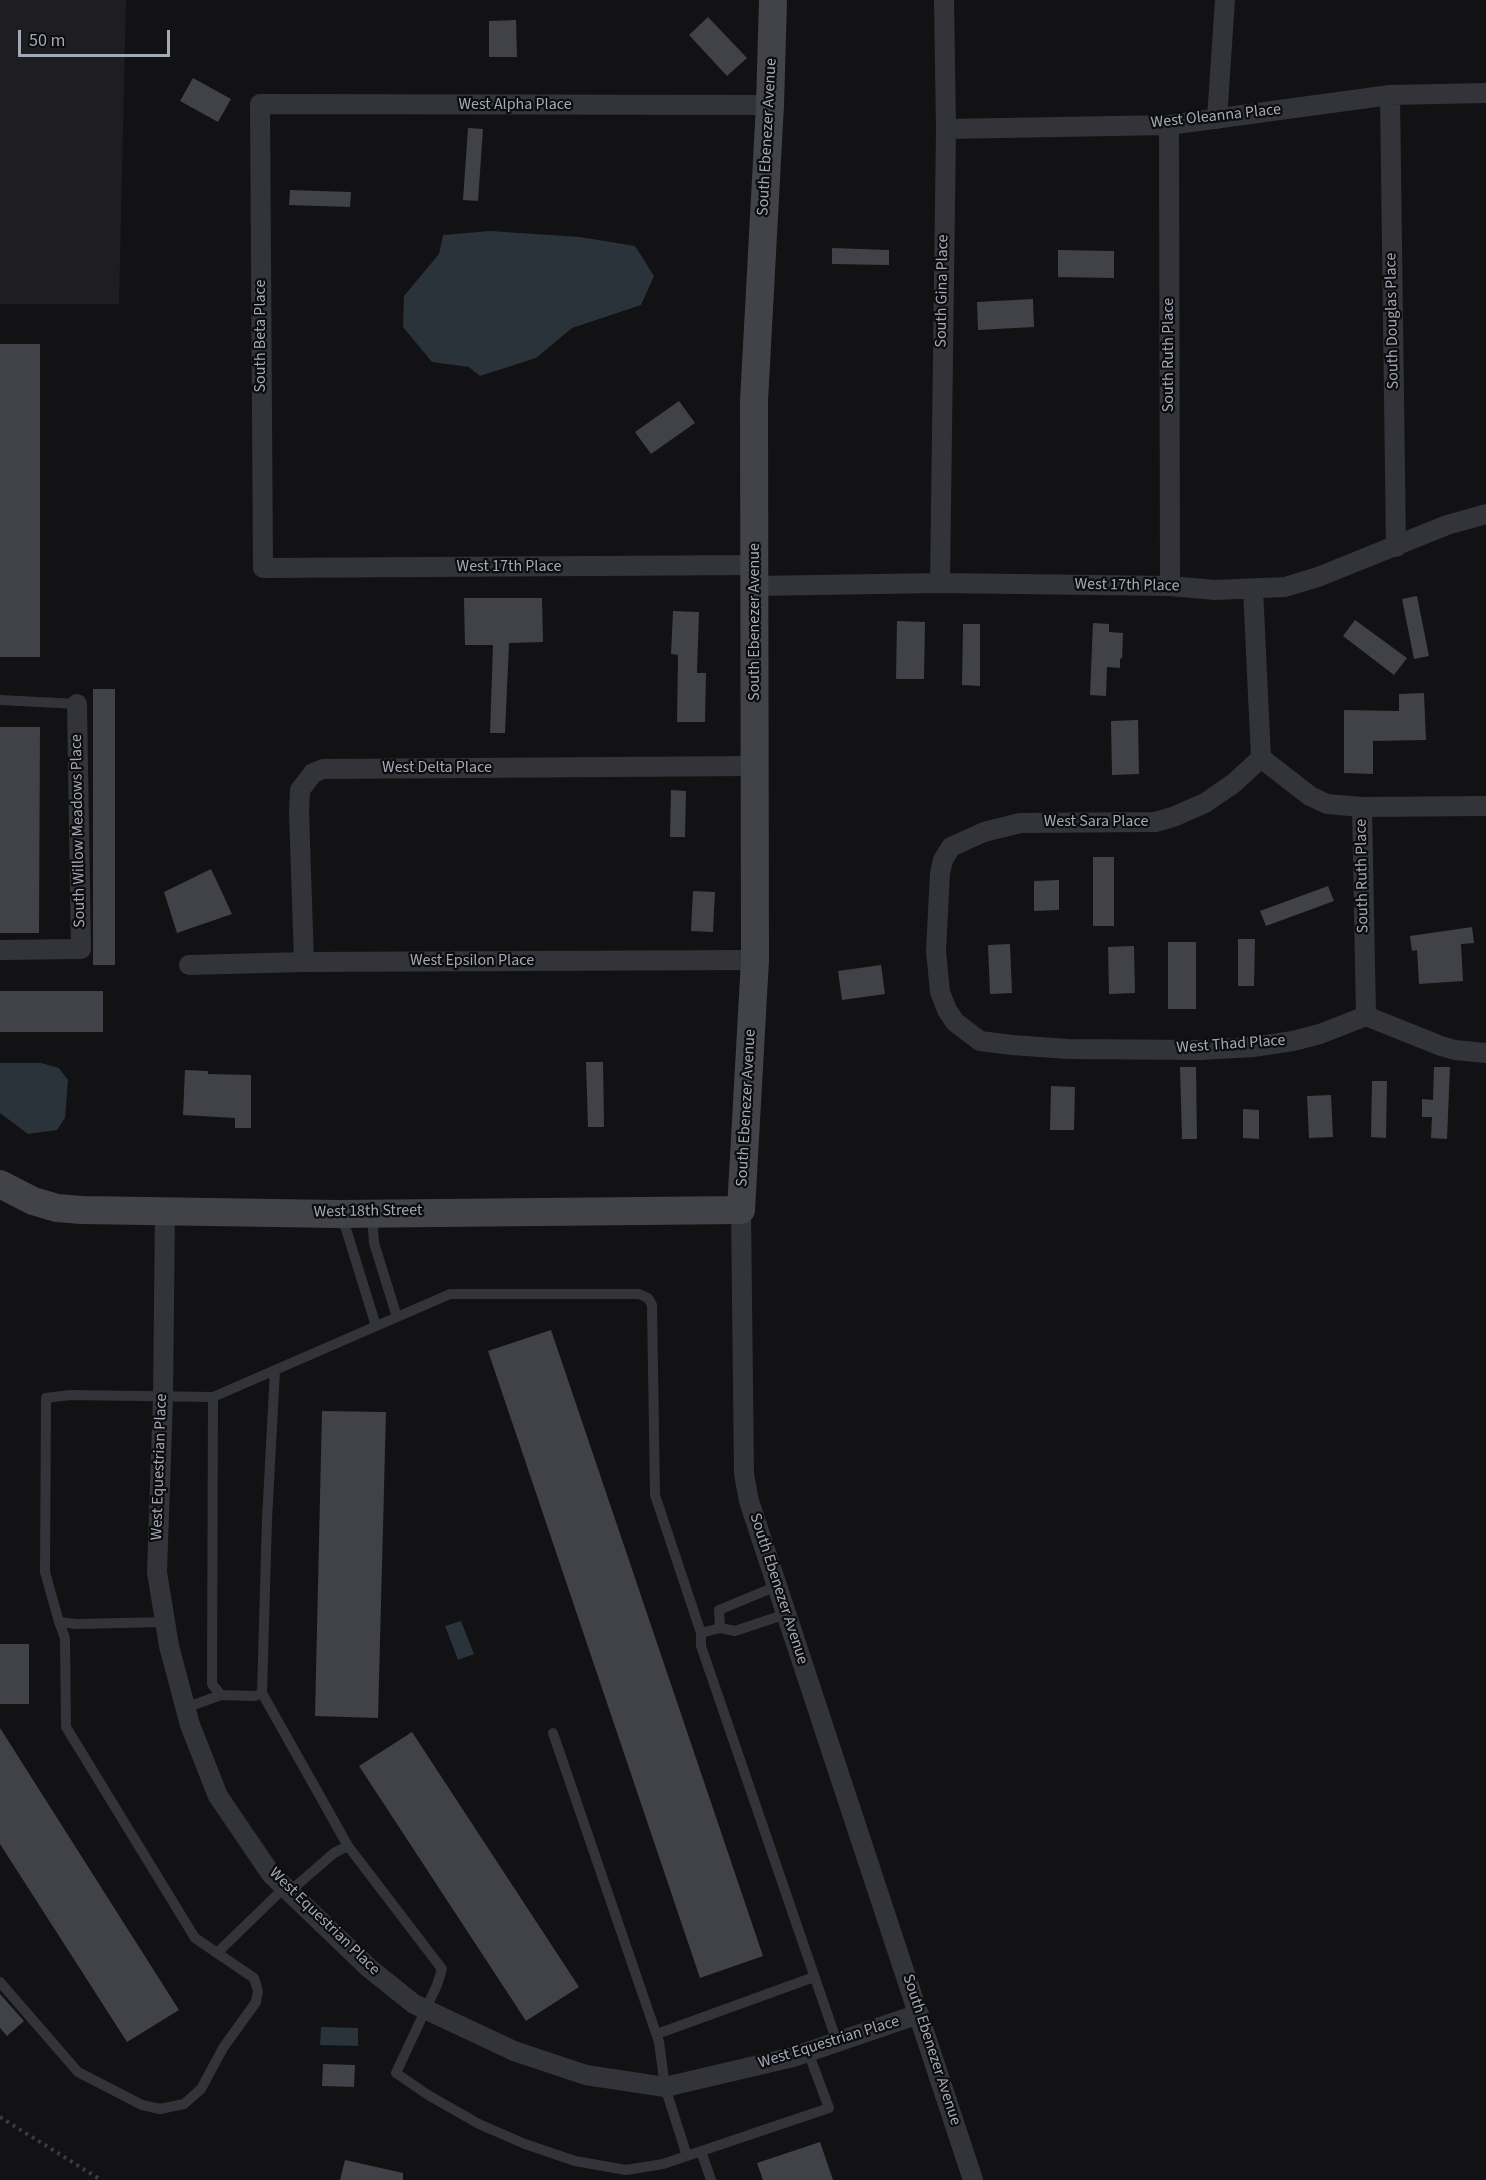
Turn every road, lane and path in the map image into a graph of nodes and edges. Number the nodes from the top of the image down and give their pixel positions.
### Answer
1 (773, 0) edge
2 (944, 0) edge
3 (1225, 0) edge
4 (1486, 93) edge
5 (1390, 95) junction
6 (260, 104) joint
7 (770, 105) junction
8 (1217, 119) junction
9 (1169, 125) junction
10 (946, 129) junction
11 (1486, 514) edge
12 (1396, 547) junction
13 (263, 568) joint
14 (756, 575) junction
15 (939, 583) junction
16 (1170, 586) junction
17 (1253, 589) junction
18 (0, 700) edge
19 (77, 704) joint
20 (1261, 758) junction
21 (754, 766) junction
22 (1486, 806) edge
23 (1362, 807) junction
24 (0, 950) edge
25 (755, 960) junction
26 (304, 962) junction
27 (189, 965) dead end
28 (1366, 1016) junction
29 (967, 1032) joint
30 (1486, 1053) edge
31 (0, 1184) edge
32 (165, 1210) junction
33 (741, 1210) junction
34 (378, 1212) junction
35 (338, 1214) junction
36 (397, 1317) junction
37 (376, 1326) junction
38 (275, 1370) junction
39 (213, 1397) junction
40 (163, 1398) junction
41 (777, 1586) junction
42 (786, 1614) junction
43 (59, 1622) junction
44 (165, 1622) junction
45 (720, 1628) junction
46 (701, 1633) junction
47 (262, 1693) junction
48 (221, 1695) junction
49 (185, 1708) junction
50 (553, 1733) dead end
51 (348, 1846) junction
52 (287, 1889) junction
53 (217, 1953) junction
54 (814, 1977) junction
55 (0, 1982) edge
56 (426, 2009) junction
57 (919, 2014) junction
58 (657, 2034) junction
59 (837, 2042) junction
60 (808, 2052) junction
61 (665, 2087) junction
62 (0, 2117) edge
63 (701, 2151) junction
64 (687, 2156) junction
65 (101, 2180) edge
66 (711, 2180) edge
67 (973, 2180) edge

1 - 7 street, South Ebenezer Avenue
2 - 10 street, South Gina Place
3 - 8 street
4 - 5 street, West Oleanna Place
5 - 8 street, West Oleanna Place
5 - 12 street, South Douglas Place
6 - 7 street, West Alpha Place
6 - 13 street, South Beta Place
7 - 14 street, South Ebenezer Avenue
8 - 9 street, West Oleanna Place
9 - 10 street, West Oleanna Place
9 - 16 street, South Ruth Place
10 - 15 street, South Gina Place
11 - 12 street, West 17th Place
12 - 17 street, West 17th Place
13 - 14 street, West 17th Place
14 - 15 street, West 17th Place
14 - 21 street, South Ebenezer Avenue
15 - 16 street, West 17th Place
16 - 17 street, West 17th Place
17 - 20 street
18 - 19 lane
19 - 24 street, South Willow Meadows Place
20 - 23 street, South Ruth Place
20 - 29 street, West Sara Place
21 - 25 street, South Ebenezer Avenue
21 - 26 street, West Delta Place
22 - 23 street
23 - 28 street, South Ruth Place
25 - 26 street, West Epsilon Place
25 - 33 street, South Ebenezer Avenue
26 - 27 street, West Epsilon Place
28 - 29 street, West Thad Place
28 - 30 street
31 - 32 street, West 18th Street
32 - 35 street, West 18th Street
32 - 40 street, West Equestrian Place
33 - 34 street, West 18th Street
33 - 41 street, South Ebenezer Avenue
34 - 35 street, West 18th Street
34 - 36 lane
35 - 37 lane
36 - 37 lane
36 - 46 lane
37 - 38 lane
38 - 39 lane
38 - 47 lane
39 - 40 lane
39 - 48 lane
40 - 43 lane
40 - 44 street, West Equestrian Place
41 - 42 street, South Ebenezer Avenue
41 - 45 lane
42 - 45 lane
42 - 57 street, South Ebenezer Avenue
43 - 44 lane
43 - 53 lane
44 - 49 street, West Equestrian Place
45 - 46 lane
46 - 54 lane
47 - 48 lane
47 - 51 lane
48 - 49 lane
49 - 52 street, West Equestrian Place
50 - 58 lane
51 - 52 lane
51 - 56 lane
52 - 53 lane
52 - 56 street, West Equestrian Place
53 - 55 lane
54 - 58 lane
54 - 59 lane
56 - 61 street, West Equestrian Place
56 - 64 lane
57 - 59 street, West Equestrian Place
57 - 67 street, South Ebenezer Avenue
58 - 61 lane
59 - 60 street, West Equestrian Place
60 - 61 street, West Equestrian Place
60 - 63 lane
61 - 64 lane
62 - 65 path
63 - 64 lane
63 - 66 lane

